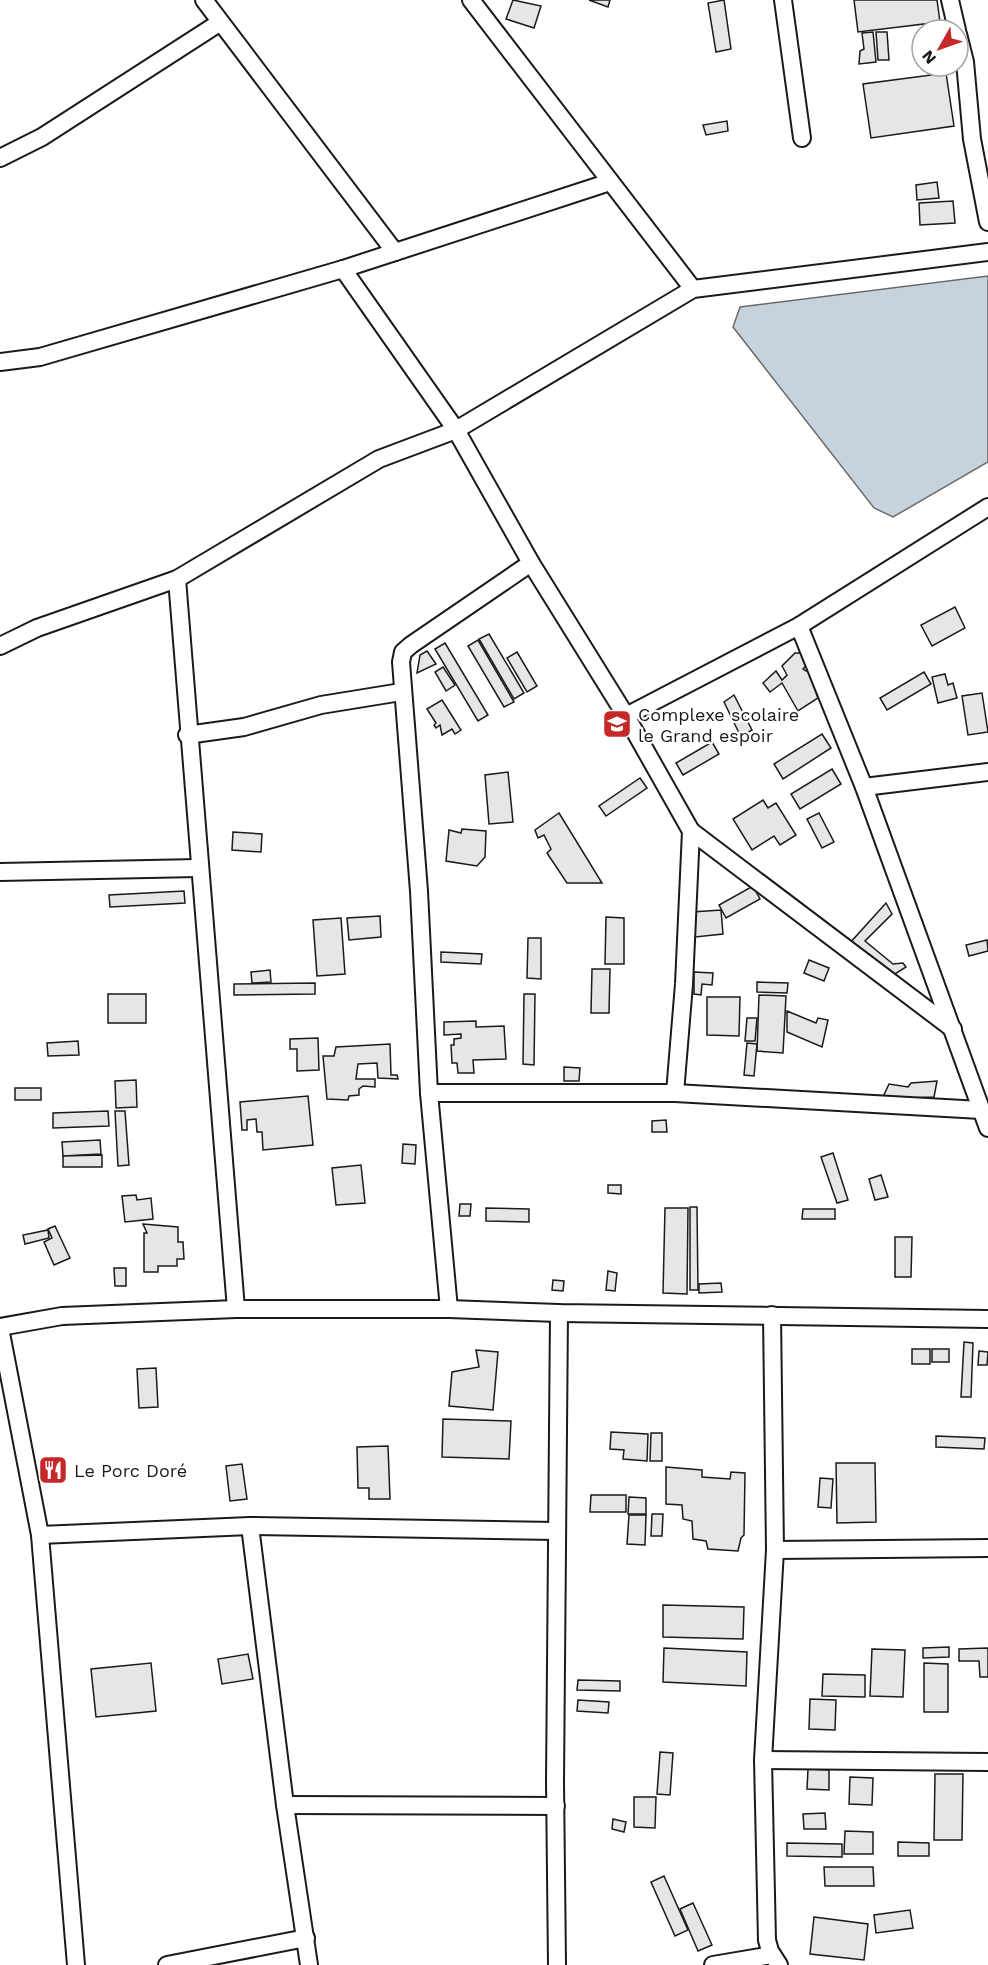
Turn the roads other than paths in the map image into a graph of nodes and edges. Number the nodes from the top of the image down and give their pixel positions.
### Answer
1 (204, 0) edge
2 (471, 0) edge
3 (783, 0) edge
4 (950, 0) edge
5 (954, 18) edge
6 (219, 23) junction
7 (966, 78) edge
8 (802, 138) dead end
9 (0, 158) edge
10 (610, 182) junction
11 (988, 222) edge
12 (395, 252) junction
13 (988, 252) edge
14 (344, 269) junction
15 (693, 289) junction
16 (0, 362) edge
17 (456, 430) junction
18 (988, 507) edge
19 (531, 563) junction
20 (177, 579) junction
21 (799, 626) junction
22 (0, 646) edge
23 (401, 692) junction
24 (626, 716) junction
25 (187, 735) junction
26 (988, 772) edge
27 (864, 787) junction
28 (691, 831) junction
29 (198, 868) junction
30 (0, 872) edge
31 (954, 1029) junction
32 (429, 1093) junction
33 (675, 1094) junction
34 (981, 1110) junction
35 (988, 1128) edge
36 (236, 1309) junction
37 (449, 1309) junction
38 (559, 1313) junction
39 (772, 1315) junction
40 (988, 1319) edge
41 (0, 1327) edge
42 (250, 1526) junction
43 (557, 1531) junction
44 (40, 1535) junction
45 (988, 1548) edge
46 (776, 1550) junction
47 (763, 1760) junction
48 (988, 1762) edge
49 (285, 1805) junction
50 (556, 1806) junction
51 (306, 1938) junction
52 (776, 1960) edge
53 (76, 1965) edge
54 (167, 1965) edge
55 (309, 1965) edge
56 (557, 1965) edge
57 (713, 1965) edge

1 - 6 street
2 - 10 street
3 - 8 street
4 - 5 street
6 - 9 street
6 - 12 street
7 - 11 street
10 - 12 street
10 - 15 street
12 - 14 street
13 - 15 street
14 - 16 street
14 - 17 street
15 - 17 street
17 - 19 street
17 - 20 street
18 - 21 street
19 - 23 street
19 - 24 street
20 - 22 street
20 - 25 street
21 - 24 street
21 - 27 street
23 - 25 street
23 - 32 street
24 - 28 street
25 - 29 street
26 - 27 street
27 - 31 street
28 - 31 street
28 - 33 street
29 - 30 street
29 - 36 street
31 - 34 street
32 - 33 street
32 - 37 street
33 - 34 street
34 - 35 street
36 - 37 street
36 - 41 street
37 - 38 street
38 - 39 street
38 - 43 street
39 - 40 street
39 - 46 street
41 - 44 street
42 - 43 street
42 - 44 street
42 - 49 street
43 - 50 street
44 - 53 street
45 - 46 street
46 - 47 street
47 - 48 street
47 - 52 street
49 - 50 street
49 - 51 street
50 - 56 street
51 - 54 street
51 - 55 street
52 - 57 street

